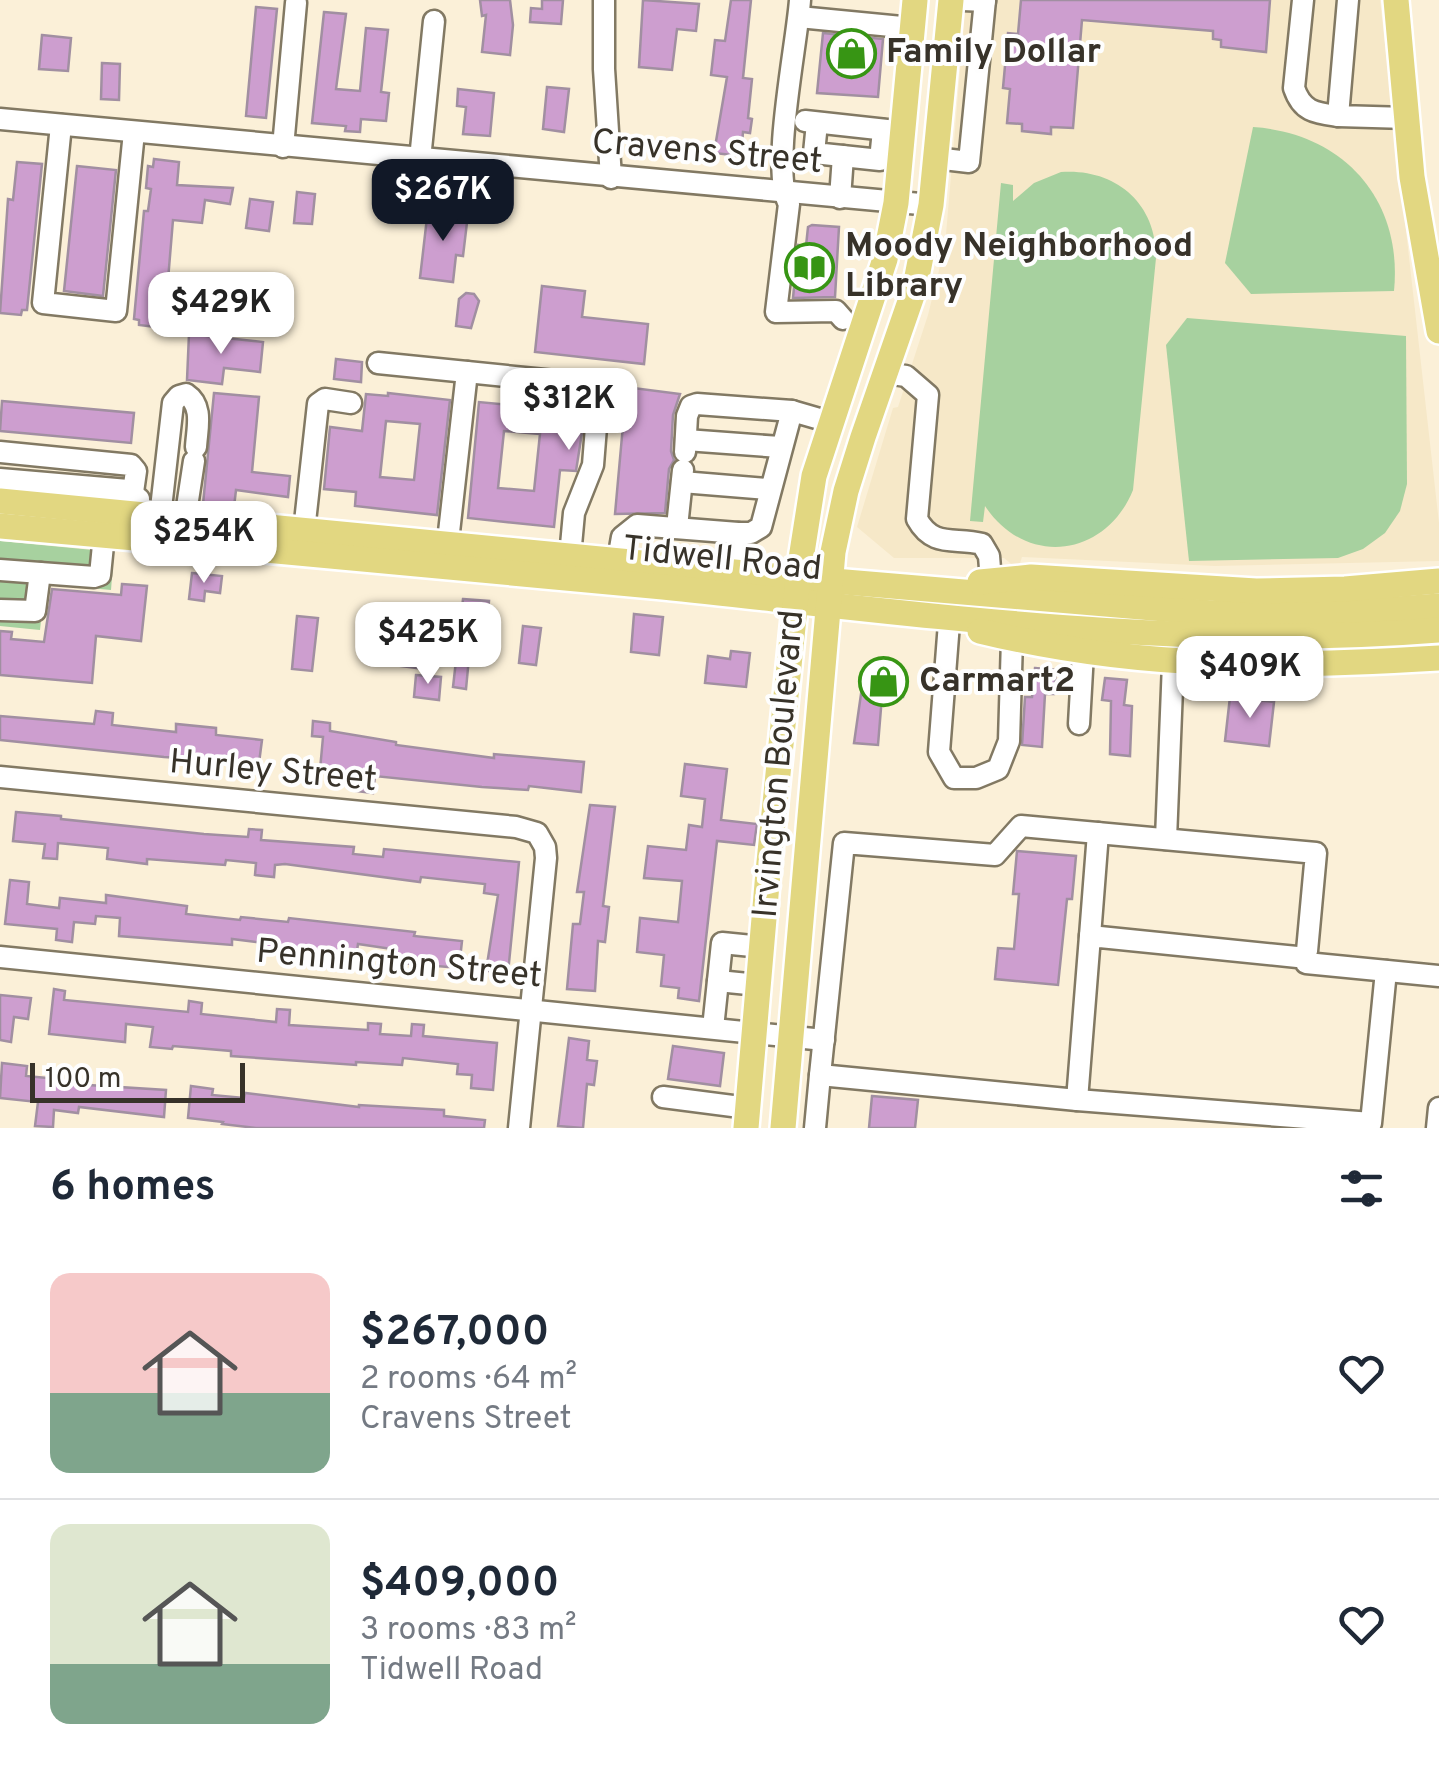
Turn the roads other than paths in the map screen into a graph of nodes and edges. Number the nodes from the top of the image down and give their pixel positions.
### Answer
1 (604, 0) edge
2 (915, 0) edge
3 (951, 0) edge
4 (964, 0) edge
5 (986, 0) edge
6 (1303, 0) edge
7 (1348, 0) edge
8 (1396, 0) edge
9 (296, 3) dead end
10 (799, 8) edge
11 (434, 21) dead end
12 (912, 28) junction
13 (1338, 116) junction
14 (1407, 118) junction
15 (0, 119) edge
16 (787, 120) junction
17 (817, 123) junction
18 (61, 125) junction
19 (893, 131) junction
20 (134, 132) junction
21 (283, 146) junction
22 (843, 156) junction
23 (936, 158) junction
24 (420, 159) junction
25 (611, 178) junction
26 (782, 193) junction
27 (840, 198) junction
28 (896, 203) junction
29 (931, 205) junction
30 (886, 259) junction
31 (854, 319) junction
32 (1439, 331) edge
33 (378, 363) dead end
34 (467, 372) junction
35 (885, 373) junction
36 (554, 381) dead end
37 (351, 403) dead end
38 (792, 410) junction
39 (830, 422) junction
40 (596, 426) dead end
41 (780, 448) junction
42 (0, 452) edge
43 (62, 457) junction
44 (103, 460) junction
45 (684, 461) junction
46 (768, 489) junction
47 (58, 496) junction
48 (3, 498) edge
49 (101, 511) junction
50 (160, 517) junction
51 (676, 527) junction
52 (304, 530) junction
53 (738, 532) junction
54 (447, 555) junction
55 (570, 556) junction
56 (611, 568) junction
57 (0, 570) edge
58 (735, 572) junction
59 (40, 573) junction
60 (990, 581) junction
61 (922, 589) junction
62 (797, 590) junction
63 (830, 594) junction
64 (0, 610) edge
65 (907, 612) junction
66 (1435, 619) edge
67 (949, 623) junction
68 (1012, 639) junction
69 (1083, 653) junction
70 (1173, 663) junction
71 (1079, 724) dead end
72 (0, 777) edge
73 (774, 817) junction
74 (811, 819) junction
75 (1098, 833) junction
76 (1166, 840) junction
77 (1090, 936) junction
78 (762, 946) junction
79 (1312, 953) junction
80 (0, 957) edge
81 (1386, 971) junction
82 (1435, 972) edge
83 (718, 982) junction
84 (758, 985) junction
85 (531, 1010) junction
86 (714, 1028) junction
87 (754, 1032) junction
88 (791, 1036) junction
89 (824, 1040) junction
90 (820, 1074) junction
91 (663, 1097) dead end
92 (1076, 1100) junction
93 (1439, 1108) edge
94 (747, 1118) edge
95 (519, 1128) edge
96 (783, 1128) edge
97 (815, 1128) edge
98 (1437, 1128) edge

1 - 25 street
2 - 12 main road, Irvington Boulevard
3 - 23 main road, Irvington Boulevard
4 - 5 street
5 - 23 street
6 - 13 street
7 - 13 street
8 - 14 main road
9 - 21 street
10 - 12 street
10 - 16 street
11 - 24 street
12 - 19 main road, Irvington Boulevard
13 - 14 street
14 - 32 main road
15 - 18 street, Cravens Street
16 - 17 street
16 - 26 street
17 - 19 street
17 - 22 street
18 - 20 street, Cravens Street
18 - 20 street
19 - 22 street
19 - 28 main road, Irvington Boulevard
20 - 21 street, Cravens Street
21 - 24 street, Cravens Street
22 - 27 street
23 - 29 main road, Irvington Boulevard
24 - 25 street, Cravens Street
25 - 26 street, Cravens Street
26 - 27 street, Cravens Street
26 - 31 street
27 - 28 street, Cravens Street
28 - 29 street, Cravens Street
28 - 30 main road, Irvington Boulevard
29 - 35 main road, Irvington Boulevard
30 - 31 main road, Irvington Boulevard
30 - 35 main road
31 - 39 main road, Irvington Boulevard
33 - 34 street
34 - 36 street
34 - 54 street
35 - 60 street
35 - 63 main road, Irvington Boulevard
37 - 52 street
38 - 39 street
38 - 41 street
38 - 45 street
39 - 62 main road, Irvington Boulevard
40 - 55 street
41 - 45 street
41 - 46 street
42 - 43 street
43 - 44 street
43 - 47 street
44 - 49 street
44 - 50 street
45 - 46 street
45 - 51 street
46 - 53 street
47 - 48 main road, Tidwell Road
47 - 49 main road, Tidwell Road
48 - 49 main road, Tidwell Road
49 - 50 main road, Tidwell Road
49 - 50 main road, Tidwell Road
49 - 59 street
50 - 50 street
50 - 52 main road, Tidwell Road
50 - 54 main road, Tidwell Road
51 - 53 street
51 - 56 street
52 - 54 main road, Tidwell Road
53 - 58 street
54 - 55 main road, Tidwell Road
54 - 56 main road, Tidwell Road
55 - 56 main road, Tidwell Road
56 - 58 main road, Tidwell Road
56 - 62 main road, Tidwell Road
57 - 59 street
58 - 62 main road, Tidwell Road
59 - 64 street
60 - 61 main road
60 - 66 main road
61 - 63 main road, Tidwell Road
61 - 66 main road, Tidwell Road
62 - 63 main road, Tidwell Road
62 - 73 main road, Irvington Boulevard
63 - 65 main road, Tidwell Road
63 - 74 main road, Irvington Boulevard
65 - 66 main road, Tidwell Road
65 - 67 main road
66 - 70 main road
67 - 68 main road
67 - 68 street
68 - 69 main road
69 - 70 main road
69 - 71 street
70 - 76 street
72 - 85 street, Hurley Street
73 - 74 main road
73 - 78 main road, Irvington Boulevard
74 - 88 main road, Irvington Boulevard
75 - 76 street
75 - 77 street
75 - 89 street
76 - 79 street
77 - 79 street
77 - 92 street
78 - 83 street
78 - 84 main road, Irvington Boulevard
79 - 81 street
79 - 82 street
80 - 85 street, Pennington Street
81 - 82 street
81 - 92 street
83 - 84 street
83 - 86 street
84 - 87 main road, Irvington Boulevard
85 - 86 street, Pennington Street
85 - 95 street
86 - 87 street, Pennington Street
87 - 88 street, Pennington Street
87 - 94 main road, Irvington Boulevard
88 - 89 street, Pennington Street
88 - 96 main road, Irvington Boulevard
89 - 90 street
90 - 92 street
90 - 97 street
91 - 94 street
93 - 98 street

